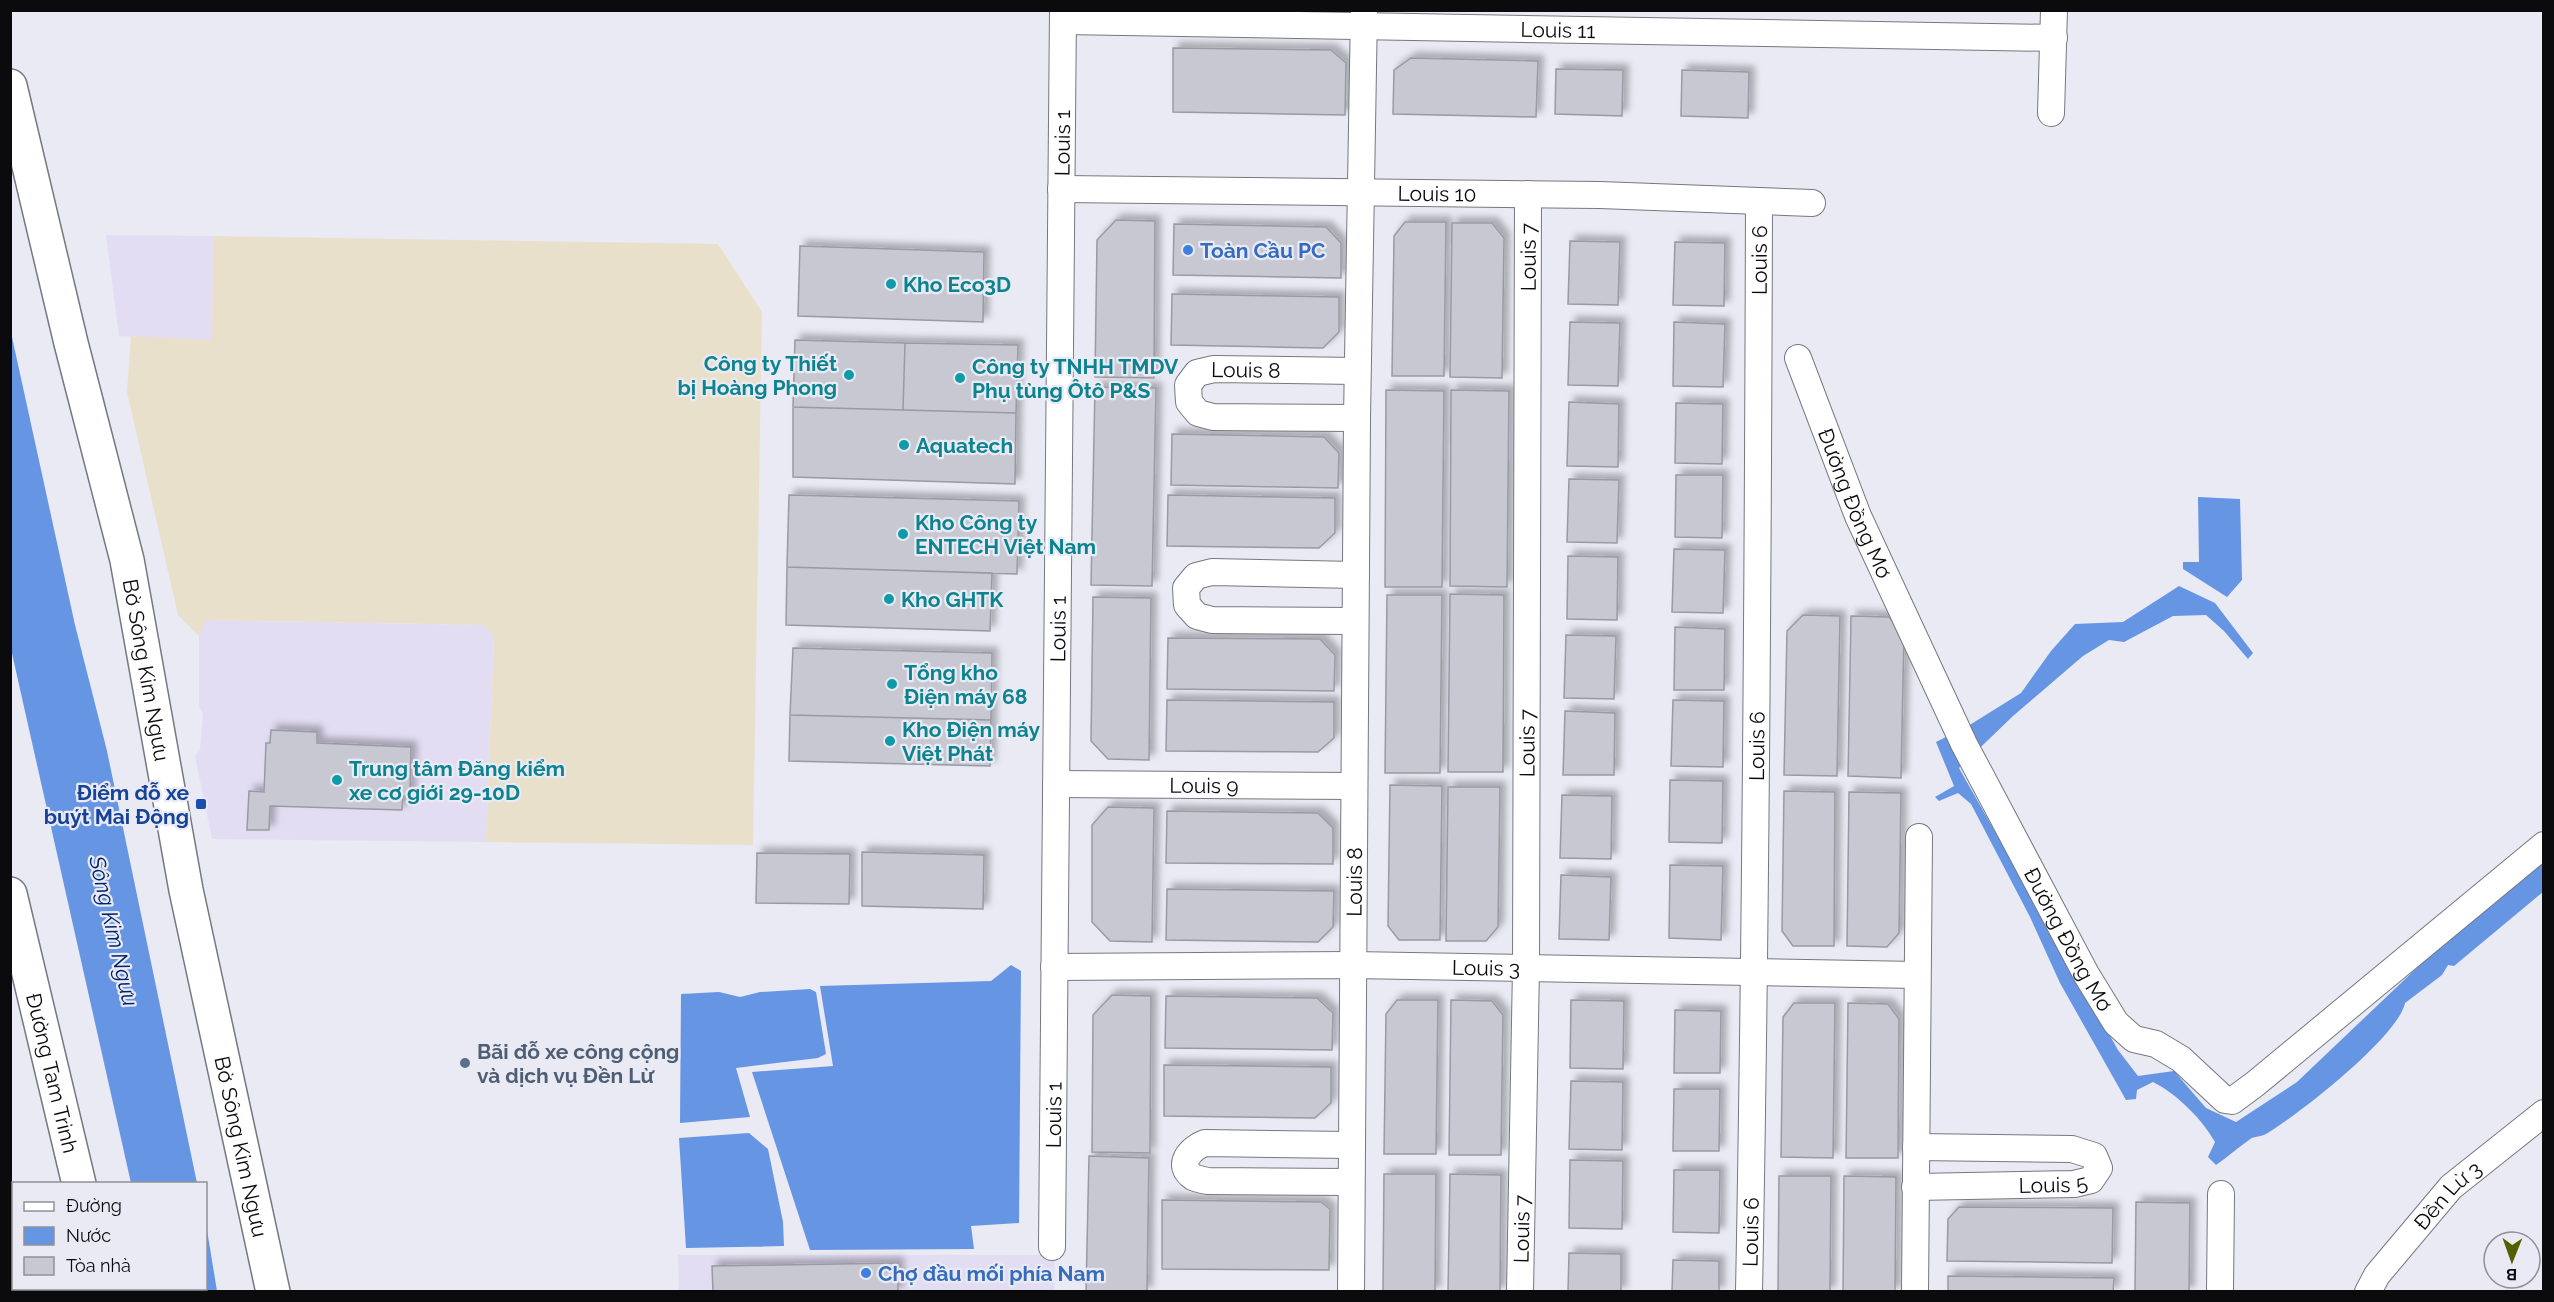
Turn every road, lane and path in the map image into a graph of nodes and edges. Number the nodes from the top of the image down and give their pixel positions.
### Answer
1 (2054, 10) edge
2 (1063, 16) edge
3 (1364, 18) edge
4 (2054, 38) junction
5 (10, 87) edge
6 (2051, 113) dead end
7 (1061, 189) junction
8 (1360, 192) junction
9 (1528, 194) junction
10 (1759, 202) junction
11 (1812, 203) dead end
12 (1798, 358) dead end
13 (1357, 371) junction
14 (1357, 418) junction
15 (1356, 575) junction
16 (1355, 621) junction
17 (1056, 784) junction
18 (1354, 786) junction
19 (1919, 837) dead end
20 (2544, 845) edge
21 (10, 894) edge
22 (1353, 965) junction
23 (1054, 967) junction
24 (1526, 968) junction
25 (1755, 972) junction
26 (1917, 975) junction
27 (2544, 1113) edge
28 (1351, 1145) junction
29 (1916, 1148) junction
30 (79, 1182) edge
31 (1351, 1182) junction
32 (1915, 1186) junction
33 (2221, 1194) dead end
34 (1052, 1247) dead end
35 (273, 1292) edge
36 (1351, 1292) edge
37 (1520, 1292) edge
38 (1749, 1292) edge
39 (1915, 1292) edge
40 (2220, 1292) edge
41 (2368, 1292) edge

1 - 4 street
2 - 3 street, Louis 11
2 - 7 street, Louis 1
3 - 4 street, Louis 11
3 - 8 street, Louis 8
4 - 6 street
5 - 35 street, Bờ Sông Kim Ngưu
7 - 8 street, Louis 10
7 - 17 street, Louis 1
8 - 9 street, Louis 10
8 - 13 street, Louis 8
9 - 10 street, Louis 10
9 - 24 street, Louis 7
10 - 11 street, Louis 10
10 - 25 street, Louis 6
12 - 20 street, Đường Đồng Mơ
13 - 14 street, Louis 8
13 - 14 street, Louis 8
14 - 15 street, Louis 8
15 - 16 street, Louis 8
15 - 16 street
16 - 18 street, Louis 8
17 - 18 street, Louis 9
17 - 23 street, Louis 1
18 - 22 street, Louis 8
19 - 26 street
21 - 30 street, Đường Tam Trinh
22 - 23 street, Louis 3
22 - 24 street, Louis 3
22 - 28 street, Louis 8
23 - 34 street, Louis 1
24 - 25 street, Louis 3
24 - 37 street, Louis 7
25 - 26 street, Louis 3
25 - 38 street, Louis 6
26 - 29 street
27 - 41 street, Đền Lừ 3
28 - 31 street, Louis 8
28 - 31 street
29 - 32 street
29 - 32 street, Louis 5
31 - 36 street, Louis 8
32 - 39 street
33 - 40 street

